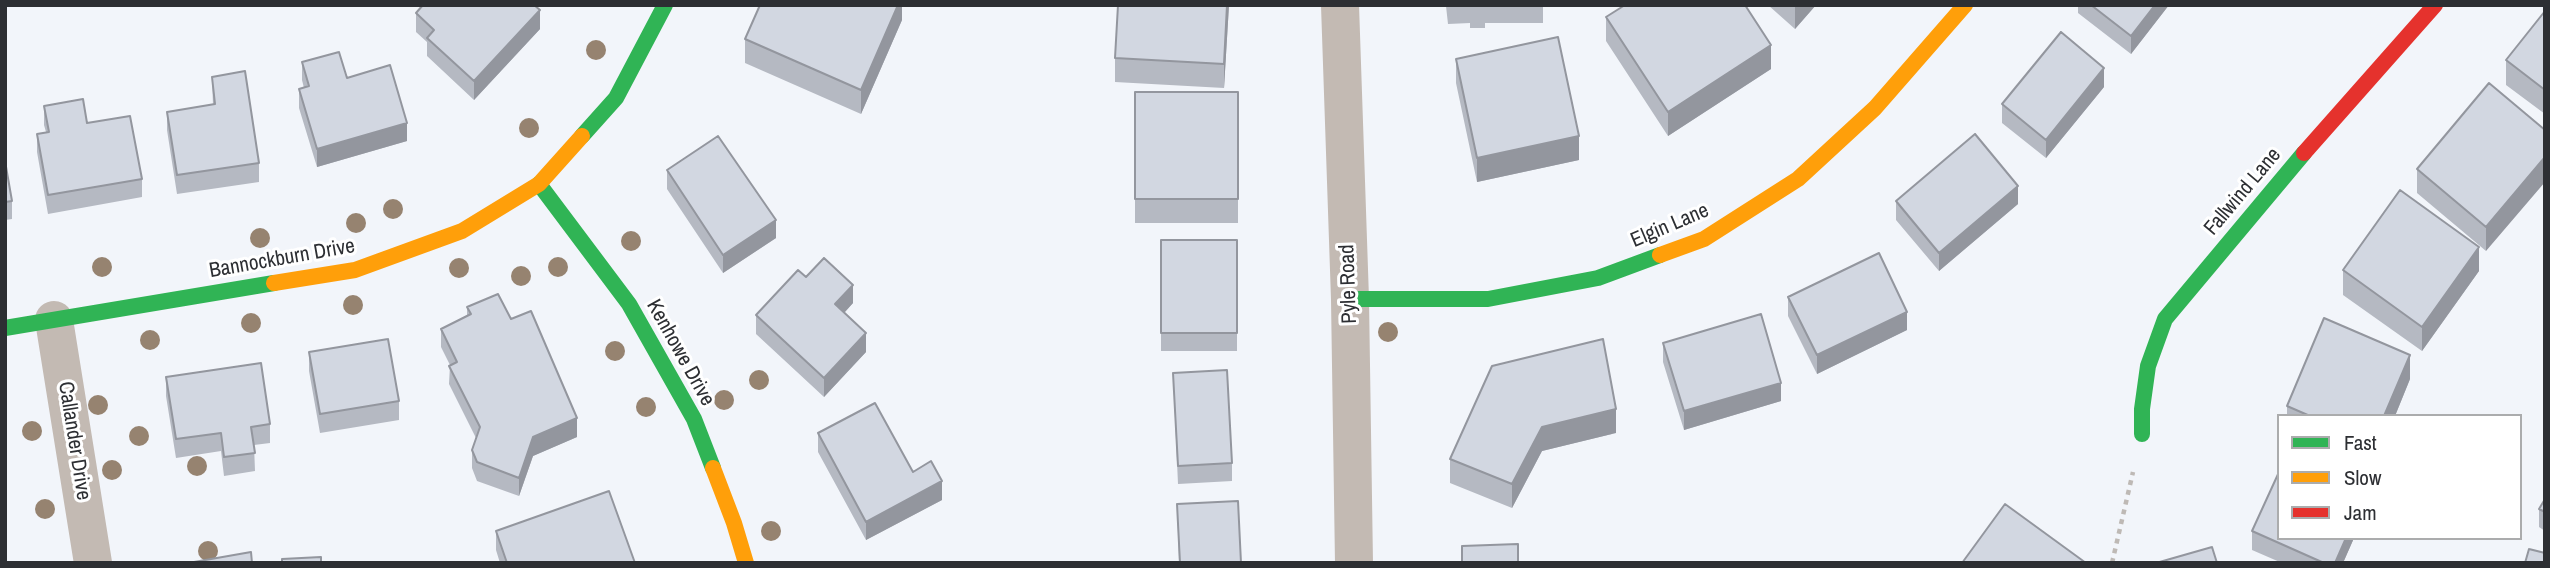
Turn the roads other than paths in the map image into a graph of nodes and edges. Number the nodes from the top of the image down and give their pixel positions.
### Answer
1 (664, 5) edge
2 (1340, 5) edge
3 (1965, 5) edge
4 (2435, 5) edge
5 (539, 184) junction
6 (1350, 299) junction
7 (54, 320) junction
8 (5, 328) edge
9 (2142, 434) road end
10 (93, 563) edge
11 (746, 563) edge
12 (1354, 563) edge

1 - 5 street, Bannockburn Drive
2 - 6 street, Pyle Road
3 - 6 street, Elgin Lane
4 - 9 street, Fallwind Lane
5 - 7 street, Bannockburn Drive
5 - 11 street, Kenhowe Drive
6 - 12 street, Pyle Road
7 - 8 street, Bannockburn Drive
7 - 10 street, Callander Drive

